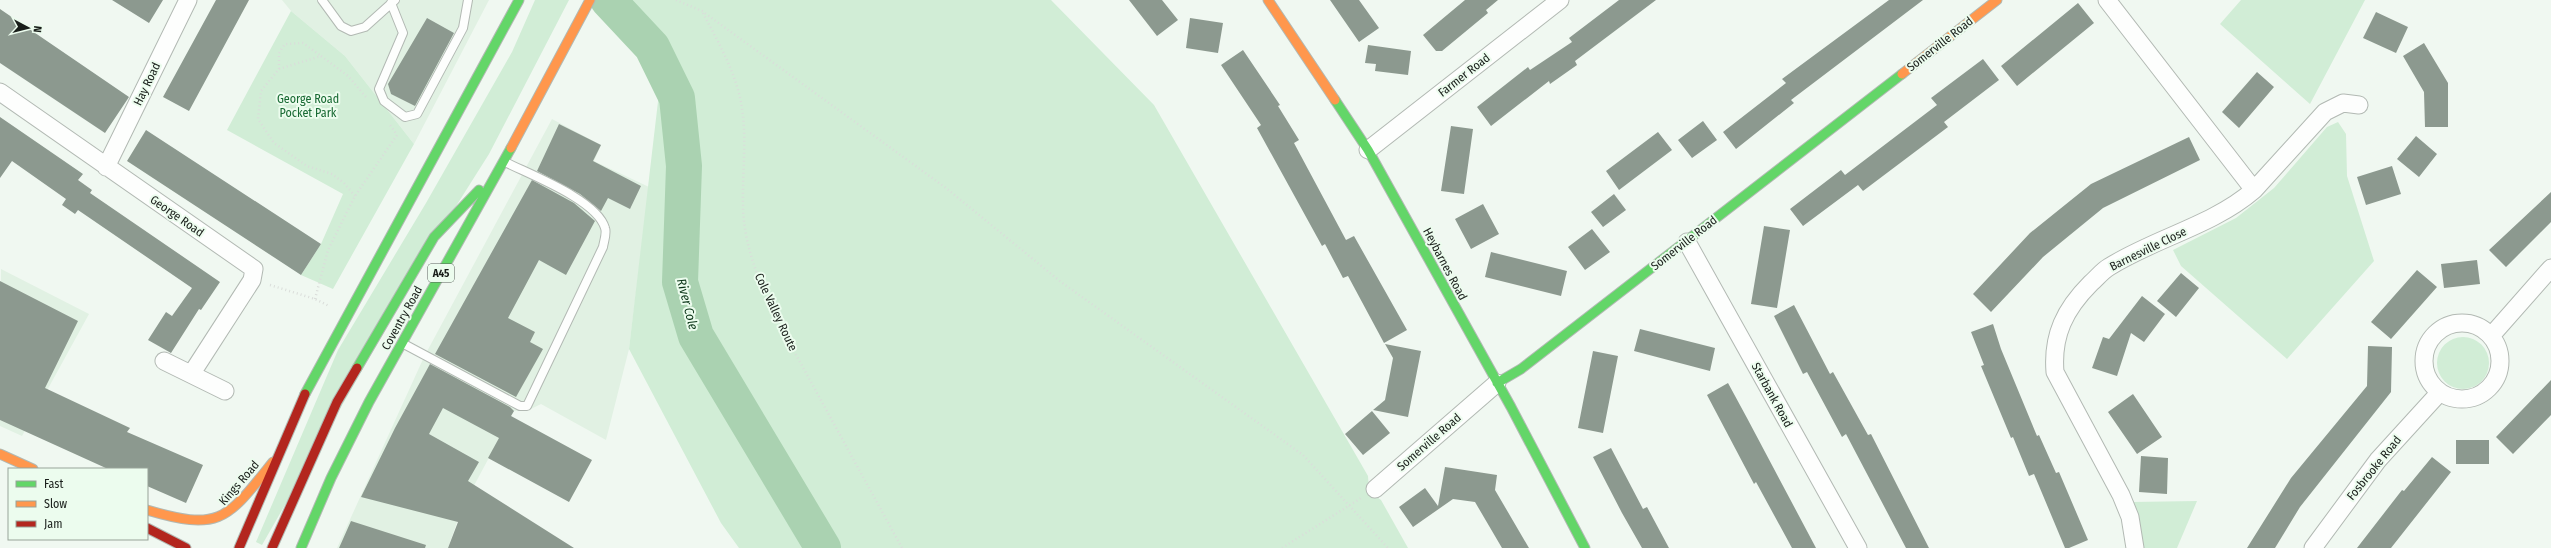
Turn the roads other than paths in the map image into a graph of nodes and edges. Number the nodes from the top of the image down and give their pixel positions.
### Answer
1 (188, 0) edge
2 (322, 0) edge
3 (468, 0) edge
4 (519, 0) edge
5 (1268, 0) edge
6 (1560, 0) edge
7 (1997, 0) edge
8 (2107, 0) edge
9 (590, 1) edge
10 (393, 2) edge
11 (0, 92) edge
12 (2359, 105) dead end
13 (1368, 150) junction
14 (503, 165) junction
15 (106, 167) junction
16 (2254, 190) junction
17 (1687, 242) junction
18 (2551, 268) edge
19 (2491, 336) junction
20 (402, 342) junction
21 (164, 361) dead end
22 (192, 374) junction
23 (1497, 383) junction
24 (225, 391) dead end
25 (2440, 392) junction
26 (0, 454) edge
27 (276, 458) junction
28 (31, 468) edge
29 (1375, 489) road end
30 (148, 510) edge
31 (148, 529) edge
32 (186, 548) edge
33 (239, 548) edge
34 (272, 548) edge
35 (302, 548) edge
36 (1585, 548) edge
37 (1858, 548) edge
38 (2135, 548) edge
39 (2313, 548) edge

1 - 15 street, Hay Road
2 - 10 lane
3 - 10 lane
4 - 27 main road
5 - 13 main road, Heybarnes Road
6 - 13 street, Farmer Road
7 - 17 main road, Somerville Road
8 - 16 street
9 - 14 main road, Coventry Road / A45
11 - 15 street, George Road
12 - 16 street, Barnesville Close
13 - 23 main road, Heybarnes Road
14 - 20 main road, Coventry Road / A45
14 - 20 lane
14 - 34 main road
15 - 22 street, George Road
16 - 38 street, Barnesville Close
17 - 23 main road, Somerville Road
17 - 37 street, Starbank Road
18 - 19 street
19 - 25 street
19 - 25 street
20 - 35 main road, Coventry Road / A45
21 - 22 street
22 - 24 street
23 - 29 street, Somerville Road
23 - 36 main road, Heybarnes Road
25 - 39 street, Fosbrooke Road
26 - 28 main road
27 - 30 main road, Kings Road
27 - 33 main road
31 - 32 main road

